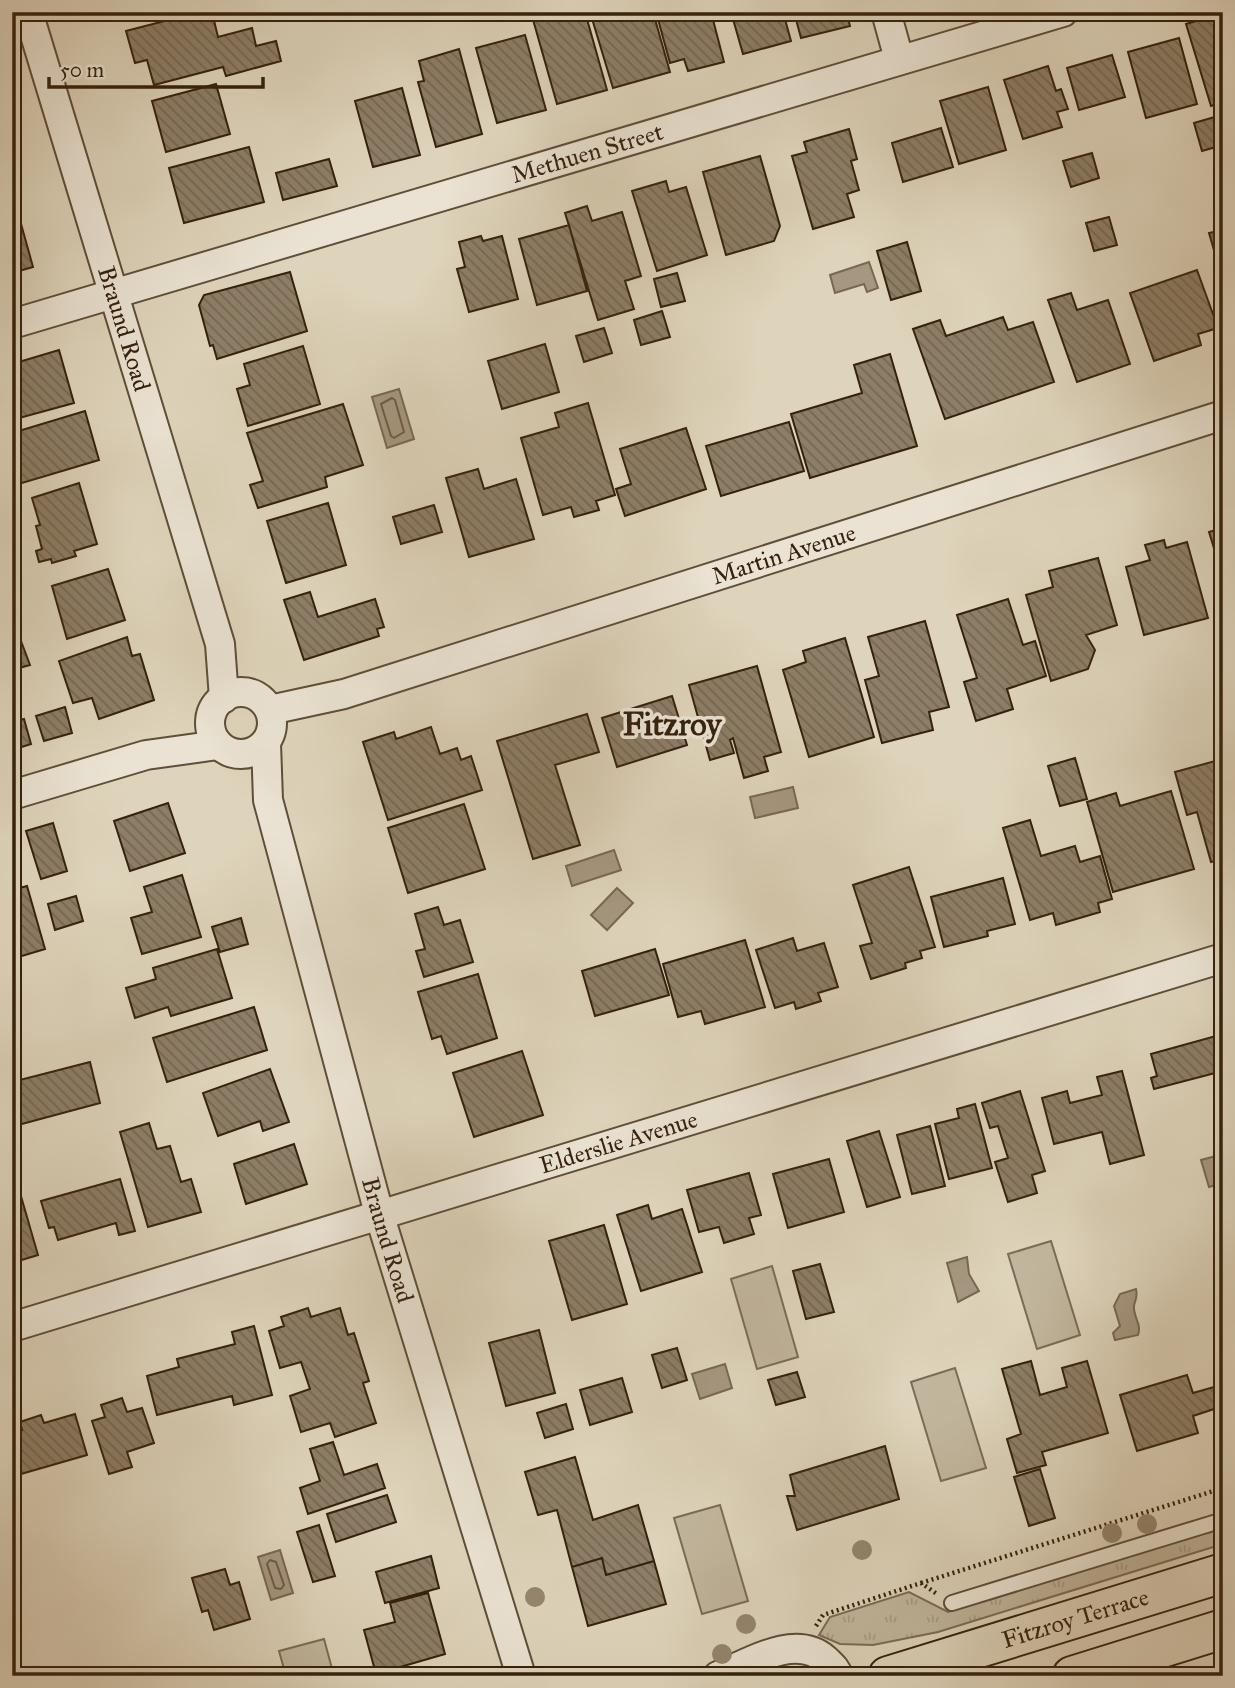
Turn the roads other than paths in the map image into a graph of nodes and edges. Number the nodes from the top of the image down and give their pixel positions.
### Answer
1 (28, 12) edge
2 (886, 12) edge
3 (1063, 12) edge
4 (899, 59) junction
5 (112, 295) junction
6 (12, 324) edge
7 (1223, 415) edge
8 (220, 645) junction
9 (217, 707) junction
10 (265, 719) junction
11 (226, 750) junction
12 (146, 755) junction
13 (12, 795) edge
14 (268, 800) junction
15 (1223, 958) edge
16 (380, 1217) junction
17 (12, 1327) edge
18 (1223, 1520) edge
19 (1223, 1573) edge
20 (1223, 1596) edge
21 (953, 1603) road end
22 (1119, 1604) junction
23 (1223, 1629) edge
24 (521, 1676) edge
25 (718, 1676) edge
26 (838, 1676) edge
27 (888, 1676) edge
28 (1072, 1676) edge

1 - 5 street, Braund Road
2 - 4 street
3 - 4 street, Methuen Street
4 - 5 street, Methuen Street
5 - 6 street, Methuen Street
5 - 8 street, Braund Road
7 - 10 street, Martin Avenue
8 - 9 street, Braund Road
8 - 10 street, Braund Road
9 - 10 street
9 - 11 street
9 - 12 street
10 - 11 street
10 - 14 street, Braund Road
11 - 12 street
11 - 14 street, Braund Road
12 - 13 street
14 - 16 street, Braund Road
15 - 16 street, Elderslie Avenue
16 - 17 street, Elderslie Avenue
16 - 24 street, Braund Road
18 - 21 lane, Fitzroy Terrace
19 - 22 highway, Fitzroy Terrace
20 - 22 highway
22 - 27 highway, Fitzroy Terrace
23 - 28 highway
25 - 26 street

